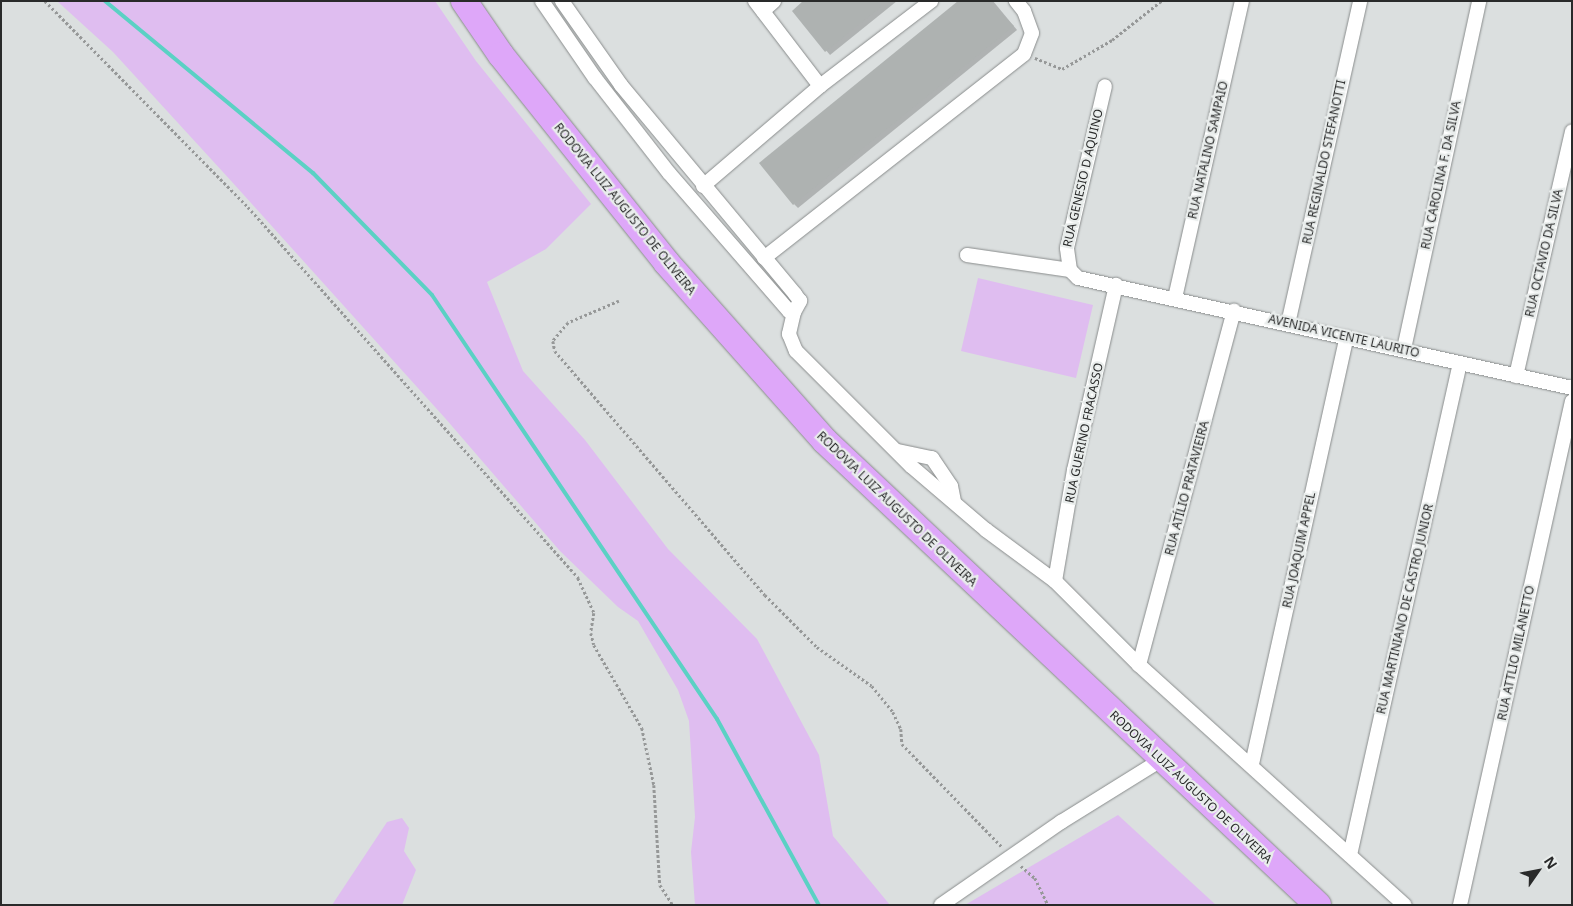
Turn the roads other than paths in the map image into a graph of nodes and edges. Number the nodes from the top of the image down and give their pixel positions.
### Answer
1 (464, 1) edge
2 (542, 1) edge
3 (562, 1) edge
4 (774, 1) edge
5 (931, 1) edge
6 (1016, 1) edge
7 (1242, 1) edge
8 (1360, 1) edge
9 (1479, 1) edge
10 (759, 6) edge
11 (820, 86) junction
12 (1105, 86) dead end
13 (1572, 131) edge
14 (703, 186) junction
15 (967, 254) dead end
16 (764, 258) junction
17 (1070, 270) junction
18 (1116, 285) junction
19 (1175, 298) junction
20 (794, 312) junction
21 (1234, 312) junction
22 (1288, 324) junction
23 (1347, 337) junction
24 (1404, 349) junction
25 (1460, 363) junction
26 (1516, 376) junction
27 (1572, 388) edge
28 (1572, 401) edge
29 (898, 450) junction
30 (954, 502) junction
31 (1055, 581) junction
32 (1140, 664) junction
33 (1161, 760) junction
34 (1252, 764) junction
35 (1350, 854) junction
36 (941, 905) edge
37 (1318, 905) edge
38 (1405, 905) edge
39 (1460, 905) edge

1 - 33 highway, RODOVIA LUIZ AUGUSTO DE OLIVEIRA
2 - 20 street
3 - 14 street
4 - 10 street
5 - 11 street
6 - 16 street
7 - 19 street, RUA NATALINO SAMPAIO
8 - 22 street, RUA REGINALDO STEFANOTTI
9 - 24 street, RUA CAROLINA F. DA SILVA
10 - 11 street
11 - 14 street
12 - 17 street, RUA GENESIO D AQUINO
13 - 26 street, RUA OCTAVIO DA SILVA
14 - 16 street
15 - 17 street, AVENIDA VICENTE LAURITO
16 - 20 street
17 - 18 street, AVENIDA VICENTE LAURITO
18 - 19 street, AVENIDA VICENTE LAURITO
18 - 31 street, RUA GUERINO FRACASSO
19 - 21 street, AVENIDA VICENTE LAURITO
20 - 29 street
21 - 22 street, AVENIDA VICENTE LAURITO
21 - 32 street, RUA ATÍLIO PRATAVIEIRA
22 - 23 street, AVENIDA VICENTE LAURITO
23 - 24 street, AVENIDA VICENTE LAURITO
23 - 34 street, RUA JOAQUIM APPEL
24 - 25 street, AVENIDA VICENTE LAURITO
25 - 26 street, AVENIDA VICENTE LAURITO
25 - 35 street, RUA MARTINIANO DE CASTRO JUNIOR
26 - 27 street, AVENIDA VICENTE LAURITO
28 - 39 street, RUA ATTLIO MILANETTO
29 - 30 street
29 - 30 street
30 - 31 street
31 - 32 street
32 - 34 street
33 - 36 street
33 - 37 highway, RODOVIA LUIZ AUGUSTO DE OLIVEIRA
34 - 35 street
35 - 38 street

